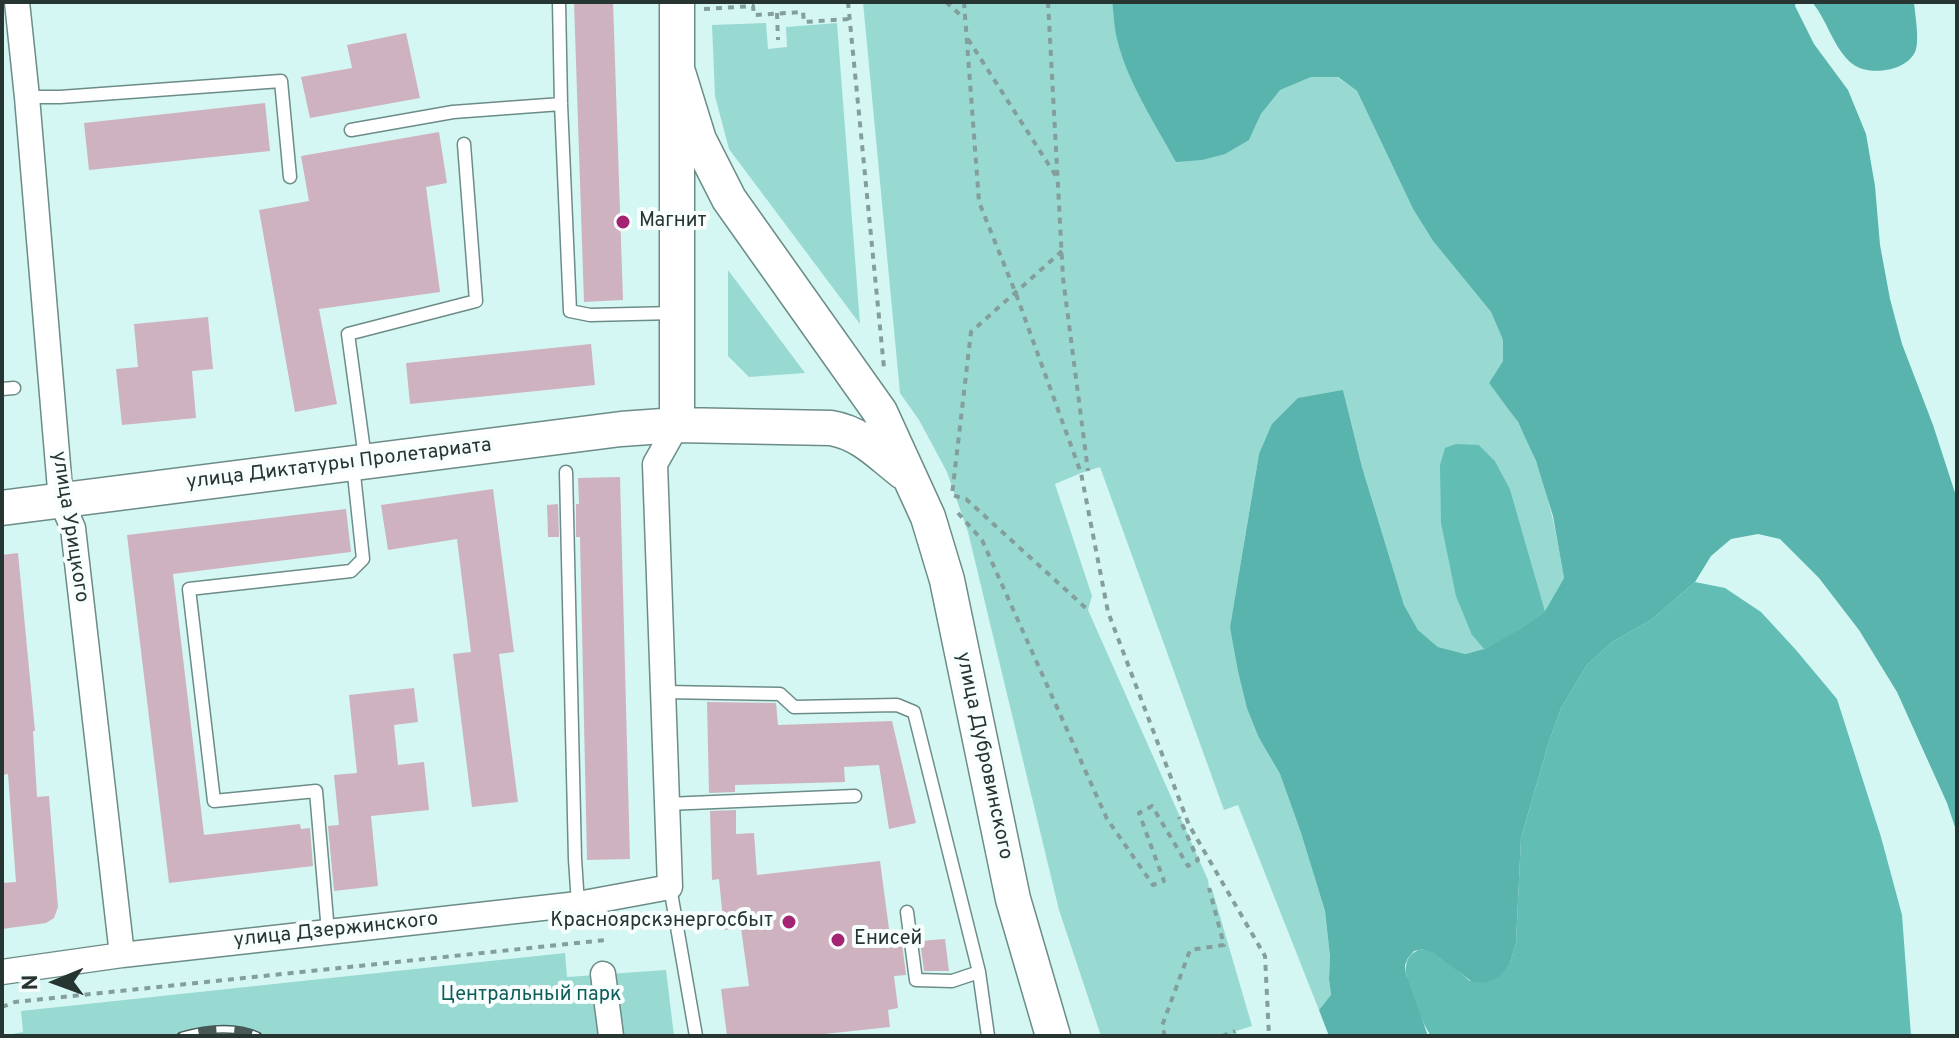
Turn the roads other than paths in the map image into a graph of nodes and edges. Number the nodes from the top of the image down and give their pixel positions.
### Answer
1 (17, 2) edge
2 (559, 2) edge
3 (692, 5) edge
4 (677, 69) junction
5 (27, 97) junction
6 (561, 104) junction
7 (351, 130) dead end
8 (464, 144) dead end
9 (290, 177) dead end
10 (677, 313) junction
11 (677, 425) junction
12 (359, 462) junction
13 (566, 472) dead end
14 (910, 478) junction
15 (61, 501) junction
16 (2, 508) edge
17 (664, 692) junction
18 (855, 796) dead end
19 (667, 804) junction
20 (670, 887) junction
21 (578, 904) junction
22 (907, 912) dead end
23 (328, 932) junction
24 (122, 955) junction
25 (2, 972) edge
26 (979, 972) junction
27 (603, 974) dead end
28 (611, 1036) edge
29 (696, 1036) edge
30 (988, 1036) edge
31 (1053, 1036) edge

1 - 5 street, улица Урицкого
2 - 6 lane
3 - 4 main road, улица Дубровинского
4 - 10 main road, улица Дубровинского
4 - 14 main road, улица Дубровинского
5 - 9 lane
5 - 15 street, улица Урицкого
6 - 7 lane
6 - 10 lane
8 - 12 lane
10 - 11 main road, улица Дубровинского
11 - 12 main road, улица Диктатуры Пролетариата
11 - 14 main road, улица Дубровинского
11 - 17 street, улица Дубровинского
12 - 15 main road, улица Диктатуры Пролетариата
12 - 23 lane
13 - 21 lane
14 - 31 main road, улица Дубровинского
15 - 16 main road, улица Диктатуры Пролетариата
15 - 24 street, улица Урицкого
17 - 19 street, улица Дубровинского
17 - 26 lane
18 - 19 lane
19 - 20 street, улица Дубровинского
20 - 21 street, улица Дзержинского
20 - 29 lane
21 - 23 street, улица Дзержинского
22 - 26 lane
23 - 24 street, улица Дзержинского
24 - 25 street, улица Дзержинского
26 - 30 lane
27 - 28 street

